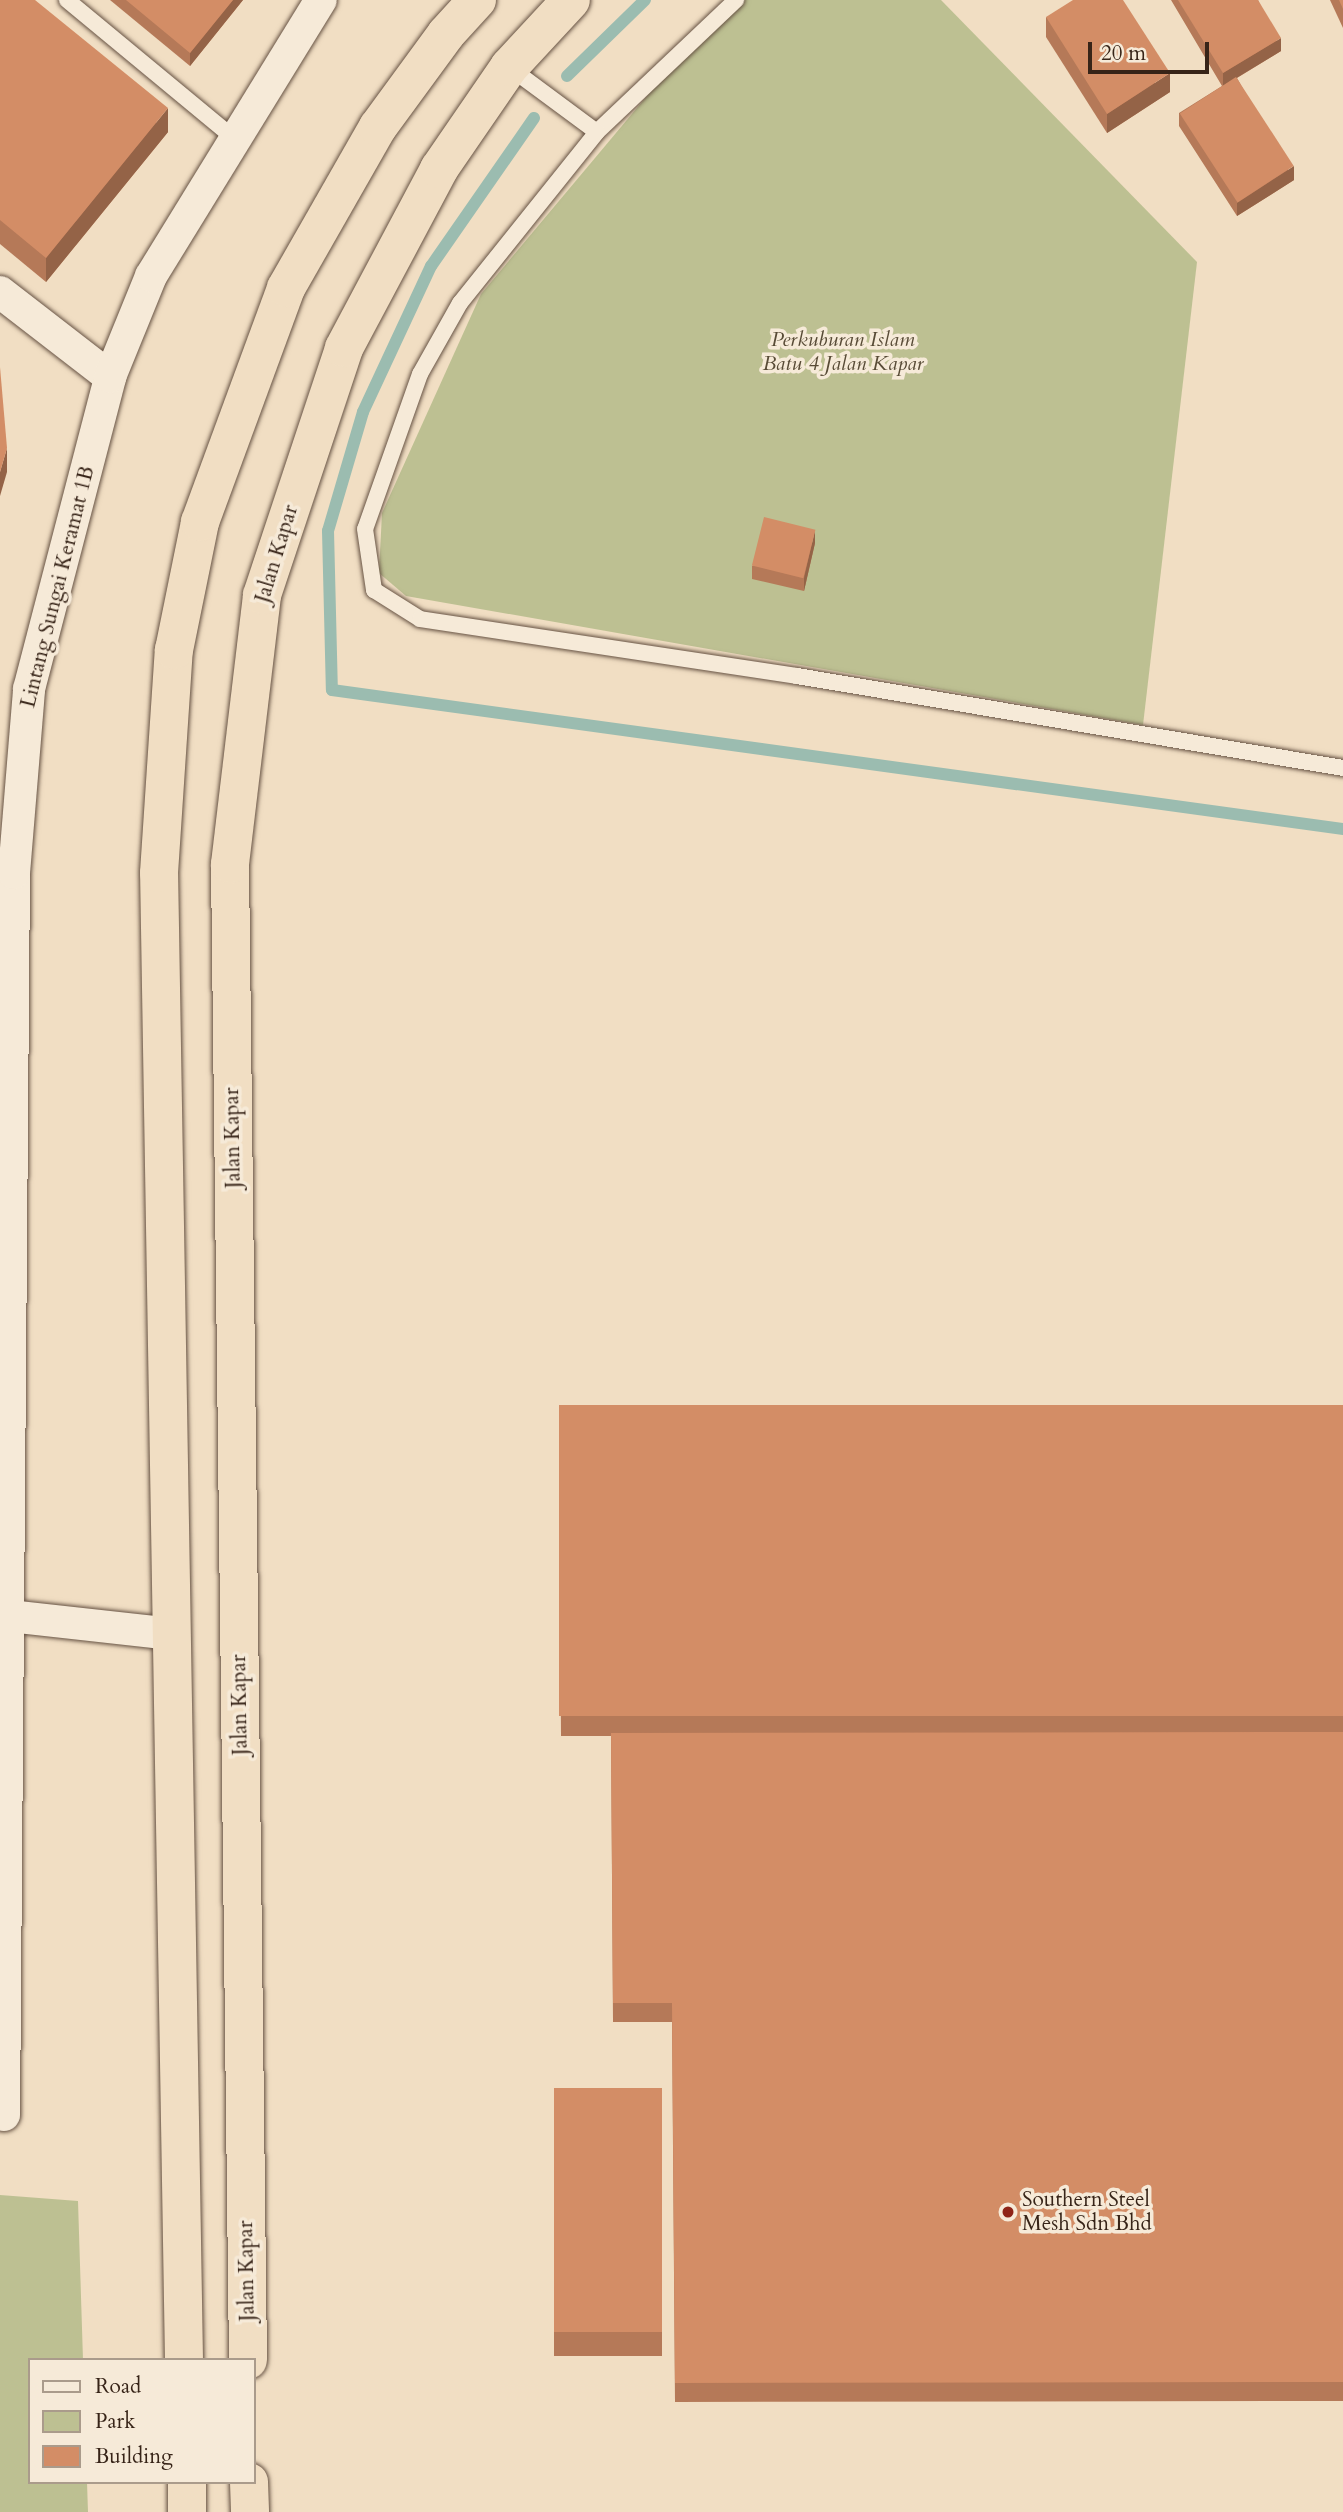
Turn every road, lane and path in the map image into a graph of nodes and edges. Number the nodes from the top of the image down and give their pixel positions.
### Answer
1 (67, 0) edge
2 (321, 0) edge
3 (477, 0) edge
4 (571, 0) edge
5 (736, 0) edge
6 (448, 17) edge
7 (509, 66) junction
8 (597, 132) junction
9 (235, 139) junction
10 (0, 292) edge
11 (110, 377) junction
12 (1343, 768) edge
13 (7, 873) edge
14 (3, 1616) edge
15 (172, 1634) junction
16 (4, 2115) dead end
17 (184, 2358) edge
18 (248, 2358) edge
19 (187, 2484) edge
20 (250, 2484) edge
21 (187, 2512) edge
22 (250, 2512) edge

1 - 9 lane
2 - 9 street, Lintang Sungai Keramat 1B
3 - 6 highway
4 - 7 highway, Jalan Kapar
5 - 8 lane
6 - 15 highway
7 - 8 lane
7 - 18 highway, Jalan Kapar
8 - 12 lane
9 - 11 street, Lintang Sungai Keramat 1B
10 - 11 street
11 - 13 street, Lintang Sungai Keramat 1B
13 - 14 street, Lintang Sungai Keramat 1B
14 - 15 street
14 - 16 street, Lintang Sungai Keramat 1B
15 - 17 highway
19 - 21 highway
20 - 22 highway

